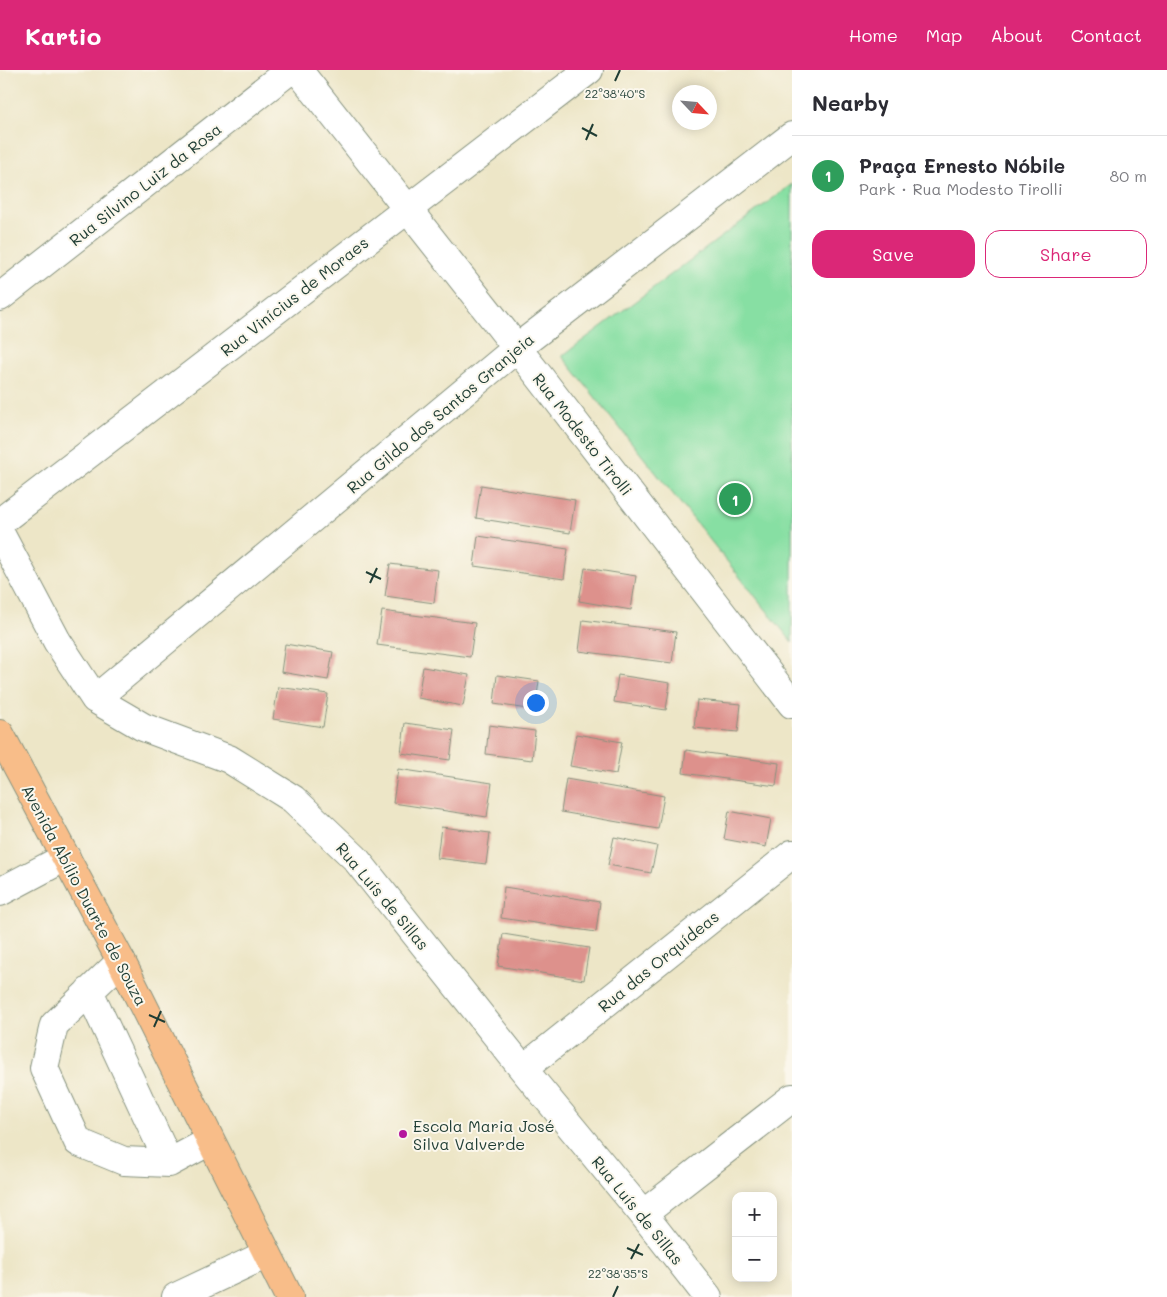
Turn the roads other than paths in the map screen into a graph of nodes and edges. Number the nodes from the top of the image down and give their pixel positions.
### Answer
1 (290, 70) edge
2 (298, 70) edge
3 (589, 70) edge
4 (792, 136) edge
5 (408, 210) junction
6 (0, 297) edge
7 (516, 348) junction
8 (0, 522) edge
9 (0, 533) edge
10 (95, 699) junction
11 (792, 704) edge
12 (0, 734) edge
13 (792, 854) edge
14 (66, 857) junction
15 (0, 892) edge
16 (120, 961) junction
17 (89, 991) junction
18 (523, 1069) junction
19 (792, 1098) edge
20 (210, 1141) junction
21 (169, 1163) junction
22 (643, 1214) junction
23 (267, 1254) junction
24 (176, 1297) edge
25 (289, 1297) edge
26 (708, 1297) edge

1 - 6 street, Rua Silvino Luiz da Rosa
2 - 5 street, Rua Modesto Tirolli
3 - 5 street, Rua Vinícius de Moraes
4 - 7 street, Rua Gildo dos Santos Granjeia
5 - 7 street, Rua Modesto Tirolli
5 - 8 street, Rua Vinícius de Moraes
7 - 10 street, Rua Gildo dos Santos Granjeia
7 - 11 street, Rua Modesto Tirolli
9 - 10 street, Rua Luís de Sillas
10 - 18 street, Rua Luís de Sillas
12 - 14 main road, Avenida Abílio Duarte de Souza
13 - 18 street, Rua das Orquídeas
14 - 15 street
14 - 16 main road, Avenida Abílio Duarte de Souza
16 - 17 street
16 - 20 main road, Avenida Abílio Duarte de Souza
17 - 21 street
17 - 21 street
18 - 22 street, Rua Luís de Sillas
19 - 22 street
20 - 21 street
20 - 23 main road, Avenida Abílio Duarte de Souza
22 - 26 street, Rua Luís de Sillas
23 - 24 street
23 - 25 main road, Avenida Abílio Duarte de Souza

